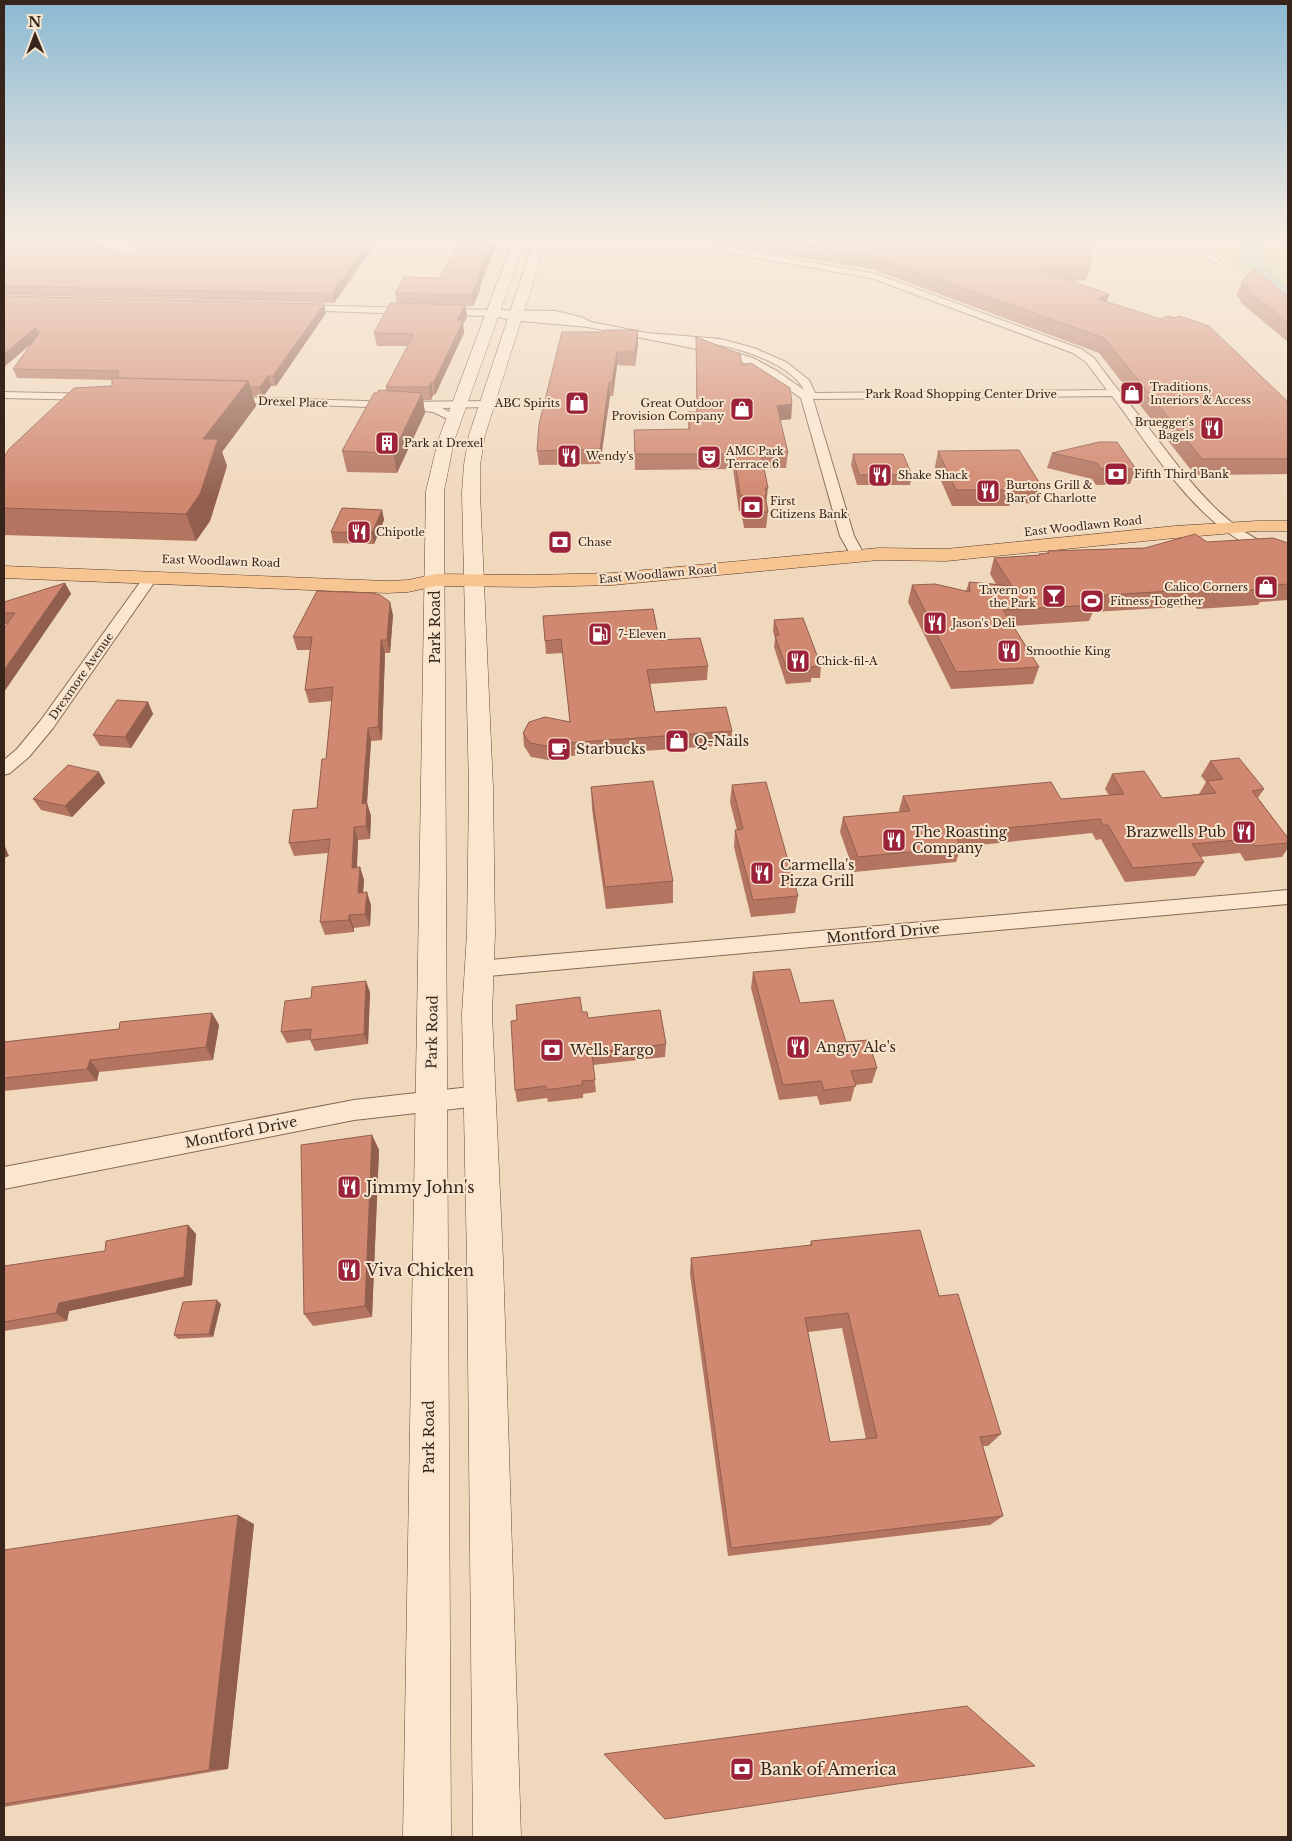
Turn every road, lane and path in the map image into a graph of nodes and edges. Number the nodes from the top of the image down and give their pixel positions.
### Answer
1 (490, 327) edge
2 (512, 327) edge
3 (604, 327) edge
4 (1012, 327) edge
5 (1115, 393) junction
6 (4, 395) edge
7 (806, 396) junction
8 (103, 397) edge
9 (212, 400) edge
10 (486, 404) junction
11 (402, 405) junction
12 (457, 411) junction
13 (1288, 513) edge
14 (1214, 514) junction
15 (1288, 526) edge
16 (1230, 528) junction
17 (879, 554) junction
18 (858, 556) junction
19 (1288, 556) edge
20 (405, 568) dead end
21 (4, 572) edge
22 (150, 577) junction
23 (436, 580) junction
24 (473, 580) junction
25 (4, 769) edge
26 (1288, 897) edge
27 (478, 969) junction
28 (479, 1096) junction
29 (432, 1101) junction
30 (4, 1178) edge
31 (427, 1837) edge
32 (497, 1837) edge

1 - 12 main road, Park Road
2 - 10 main road
3 - 7 street
4 - 5 street
5 - 7 street, Park Road Shopping Center Drive
5 - 14 street
6 - 8 street
7 - 18 street
9 - 11 street, Drexel Place
10 - 12 street, Drexel Place
10 - 24 main road
11 - 12 street, Drexel Place
11 - 12 street, Drexel Place
12 - 23 main road, Park Road
13 - 14 main road, East Woodlawn Road
14 - 16 street
14 - 17 main road, East Woodlawn Road
15 - 16 main road, East Woodlawn Road
16 - 17 main road, East Woodlawn Road
16 - 19 street
17 - 18 main road, East Woodlawn Road
18 - 24 main road, East Woodlawn Road
20 - 23 main road, East Woodlawn Road
21 - 22 main road, East Woodlawn Road
22 - 23 main road, East Woodlawn Road
22 - 25 street, Drexmore Avenue
23 - 24 main road, East Woodlawn Road
23 - 29 main road, Park Road
24 - 27 main road
26 - 27 street, Montford Drive
27 - 28 main road
28 - 29 street, Montford Drive
28 - 32 main road
29 - 30 street, Montford Drive
29 - 31 main road, Park Road

